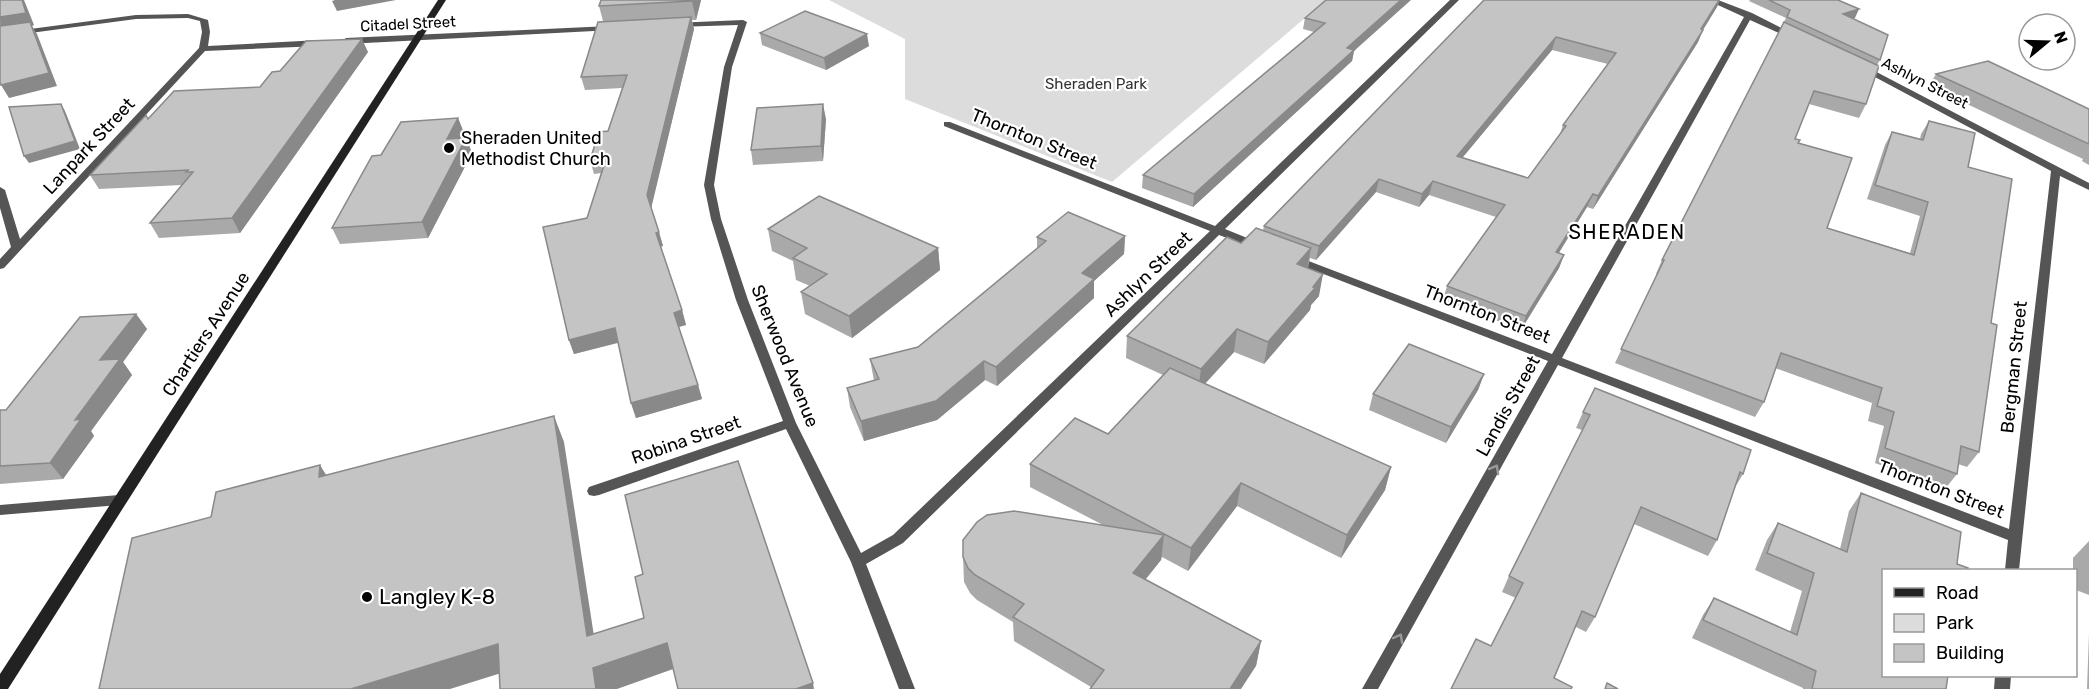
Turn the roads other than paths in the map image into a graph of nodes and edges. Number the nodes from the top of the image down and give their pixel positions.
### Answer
1 (442, 0) edge
2 (1455, 0) edge
3 (1711, 0) edge
4 (1749, 15) junction
5 (663, 26) edge
6 (618, 28) edge
7 (0, 35) edge
8 (418, 37) junction
9 (1801, 40) edge
10 (203, 49) junction
11 (1854, 64) edge
12 (947, 124) dead end
13 (2056, 169) junction
14 (2089, 186) edge
15 (0, 190) edge
16 (1218, 231) junction
17 (17, 248) junction
18 (1274, 252) edge
19 (1285, 256) edge
20 (0, 266) edge
21 (1557, 360) junction
22 (790, 423) junction
23 (594, 492) dead end
24 (119, 500) junction
25 (0, 510) edge
26 (2015, 537) junction
27 (858, 562) junction
28 (2012, 569) edge
29 (0, 688) edge
30 (907, 689) edge
31 (1370, 689) edge

1 - 8 street, Chartiers Avenue
2 - 16 street, Ashlyn Street
3 - 4 street
4 - 9 street
4 - 21 street, Landis Street
5 - 22 street, Sherwood Avenue
6 - 8 street, Citadel Street
7 - 10 street
8 - 10 street, Citadel Street
8 - 24 street, Chartiers Avenue
10 - 17 street, Lanpark Street
11 - 13 street, Ashlyn Street
12 - 16 street, Thornton Street
13 - 14 street, Ashlyn Street
13 - 26 street, Bergman Street
15 - 17 street
16 - 18 street, Thornton Street
16 - 27 street, Ashlyn Street
17 - 20 street, Lanpark Street
19 - 21 street, Thornton Street
21 - 26 street, Thornton Street
31 -> 21 street, Landis Street
22 - 23 street, Robina Street
22 - 27 street, Sherwood Avenue
24 - 25 street
24 - 29 street, Chartiers Avenue
26 - 28 street, Bergman Street
27 - 30 street, Sherwood Avenue

